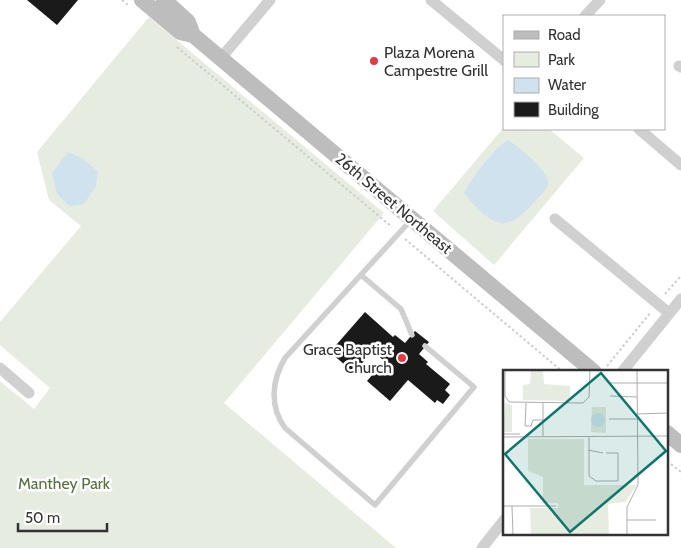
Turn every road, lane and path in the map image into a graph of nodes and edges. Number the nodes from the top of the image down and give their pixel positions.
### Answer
1 (122, 0) edge
2 (164, 0) edge
3 (270, 0) edge
4 (430, 0) edge
5 (600, 0) edge
6 (136, 3) edge
7 (586, 15) edge
8 (193, 35) junction
9 (174, 44) dead end
10 (221, 58) junction
11 (503, 59) edge
12 (640, 130) edge
13 (681, 164) edge
14 (412, 219) junction
15 (555, 219) dead end
16 (399, 234) junction
17 (360, 275) junction
18 (681, 276) edge
19 (681, 299) edge
20 (658, 303) junction
21 (669, 313) junction
22 (412, 335) dead end
23 (425, 346) dead end
24 (0, 368) edge
25 (561, 370) edge
26 (592, 370) edge
27 (604, 370) edge
28 (624, 370) edge
29 (30, 393) dead end
30 (668, 434) edge
31 (681, 445) edge
32 (668, 462) edge
33 (681, 472) edge
34 (503, 522) edge
35 (482, 548) edge

1 - 6 path
2 - 8 main road, 26th Street Northeast
3 - 10 street
4 - 11 street
5 - 7 street
6 - 8 main road, 26th Street Northeast
8 - 10 main road, 26th Street Northeast
9 - 16 path
10 - 14 main road, 26th Street Northeast
12 - 13 street
14 - 16 lane
14 - 26 main road, 26th Street Northeast
15 - 20 street
16 - 17 lane
16 - 25 path
17 - 22 lane
17 - 23 lane
18 - 20 path
19 - 21 street
20 - 21 street
20 - 27 path
21 - 28 street
24 - 29 street
30 - 31 main road
32 - 33 path
34 - 35 street

